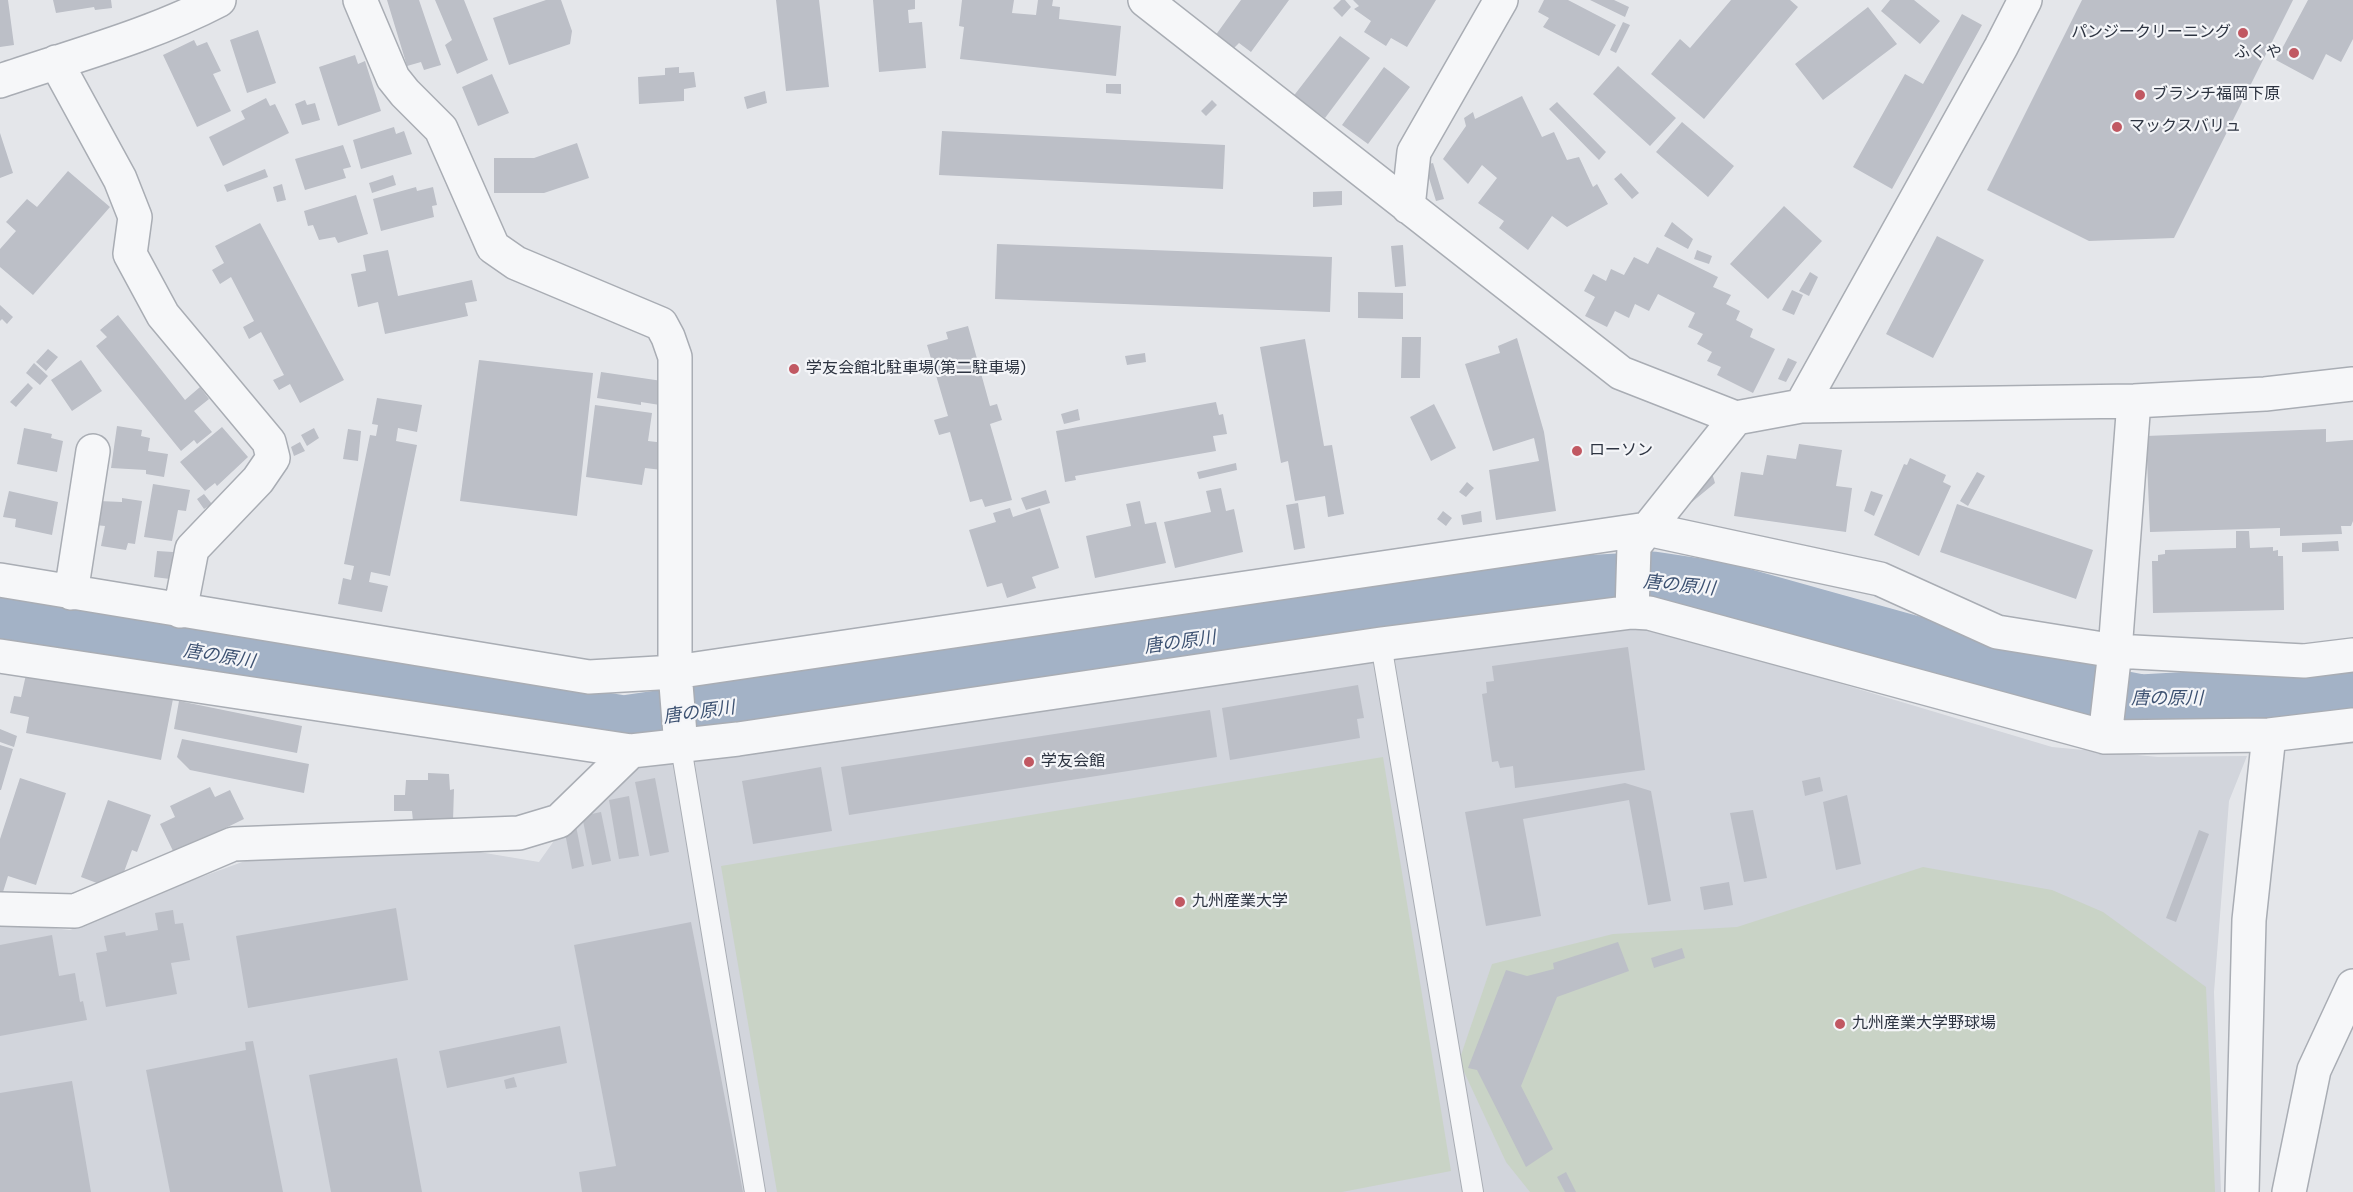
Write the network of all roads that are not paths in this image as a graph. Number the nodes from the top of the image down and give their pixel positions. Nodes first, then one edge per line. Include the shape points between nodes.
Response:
1 (219, 0) edge
2 (360, 0) edge
3 (1145, 0) edge
4 (1501, 0) edge
5 (2025, 0) edge
6 (56, 62) junction
7 (0, 81) edge
8 (1408, 207) junction
9 (2353, 384) edge
10 (2134, 401) junction
11 (1801, 406) junction
12 (1736, 418) junction
13 (93, 451) dead end
14 (1640, 537) junction
15 (0, 580) edge
16 (71, 593) junction
17 (1632, 605) junction
18 (180, 611) junction
19 (1381, 644) junction
20 (2115, 651) junction
21 (2353, 655) edge
22 (0, 656) edge
23 (675, 672) junction
24 (2353, 725) edge
25 (2269, 735) junction
26 (2105, 736) junction
27 (681, 747) junction
28 (631, 751) junction
29 (0, 909) edge
30 (2353, 986) edge
31 (1468, 1191) edge
32 (755, 1192) edge
33 (2242, 1192) edge
34 (2289, 1192) edge

1 - 6 street via 126,39
2 - 23 street via 393,78 441,129 493,247 516,263 661,324 668,337 675,357
3 - 8 street
4 - 8 street via 1414,152
5 - 11 street
6 - 7 street
6 - 18 street via 120,179 135,217 130,254 163,315 269,442 273,458 258,480 192,549
8 - 12 street via 1621,374
9 - 10 street via 2265,394
10 - 11 street
10 - 20 street
11 - 12 street
12 - 14 street
13 - 16 street
14 - 17 street
14 - 20 street via 1880,579 1998,632
14 - 23 street
15 - 16 street
16 - 18 street
17 - 19 street
17 - 26 street via 1660,616
18 - 23 street via 589,677
19 - 27 street
19 - 31 lane
20 - 21 street via 2304,661
20 - 26 street
22 - 28 street
23 - 27 street
24 - 25 street
25 - 26 street
25 - 33 street via 2249,920
27 - 28 street
27 - 32 lane
28 - 29 street via 560,821 519,833 233,844 75,911
30 - 34 street via 2314,1070

